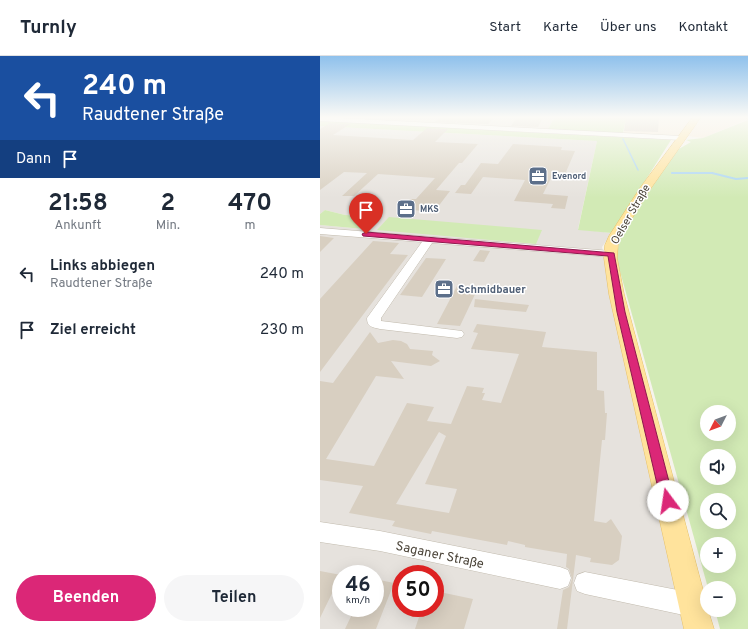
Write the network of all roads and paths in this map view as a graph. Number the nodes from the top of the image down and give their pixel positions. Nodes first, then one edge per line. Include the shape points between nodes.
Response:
1 (677, 144) edge
2 (320, 231) edge
3 (430, 239) junction
4 (611, 254) junction
5 (457, 334) dead end
6 (320, 532) edge
7 (560, 578) dead end
8 (585, 583) dead end
9 (696, 617) edge

1 - 4 main road, Oelser Straße via 626,218 614,239
2 - 3 street
3 - 4 street
3 - 5 street via 374,318 374,322 380,325
4 - 9 main road, Oelser Straße via 623,321
6 - 7 street, Saganer Straße via 380,541
8 - 9 street

